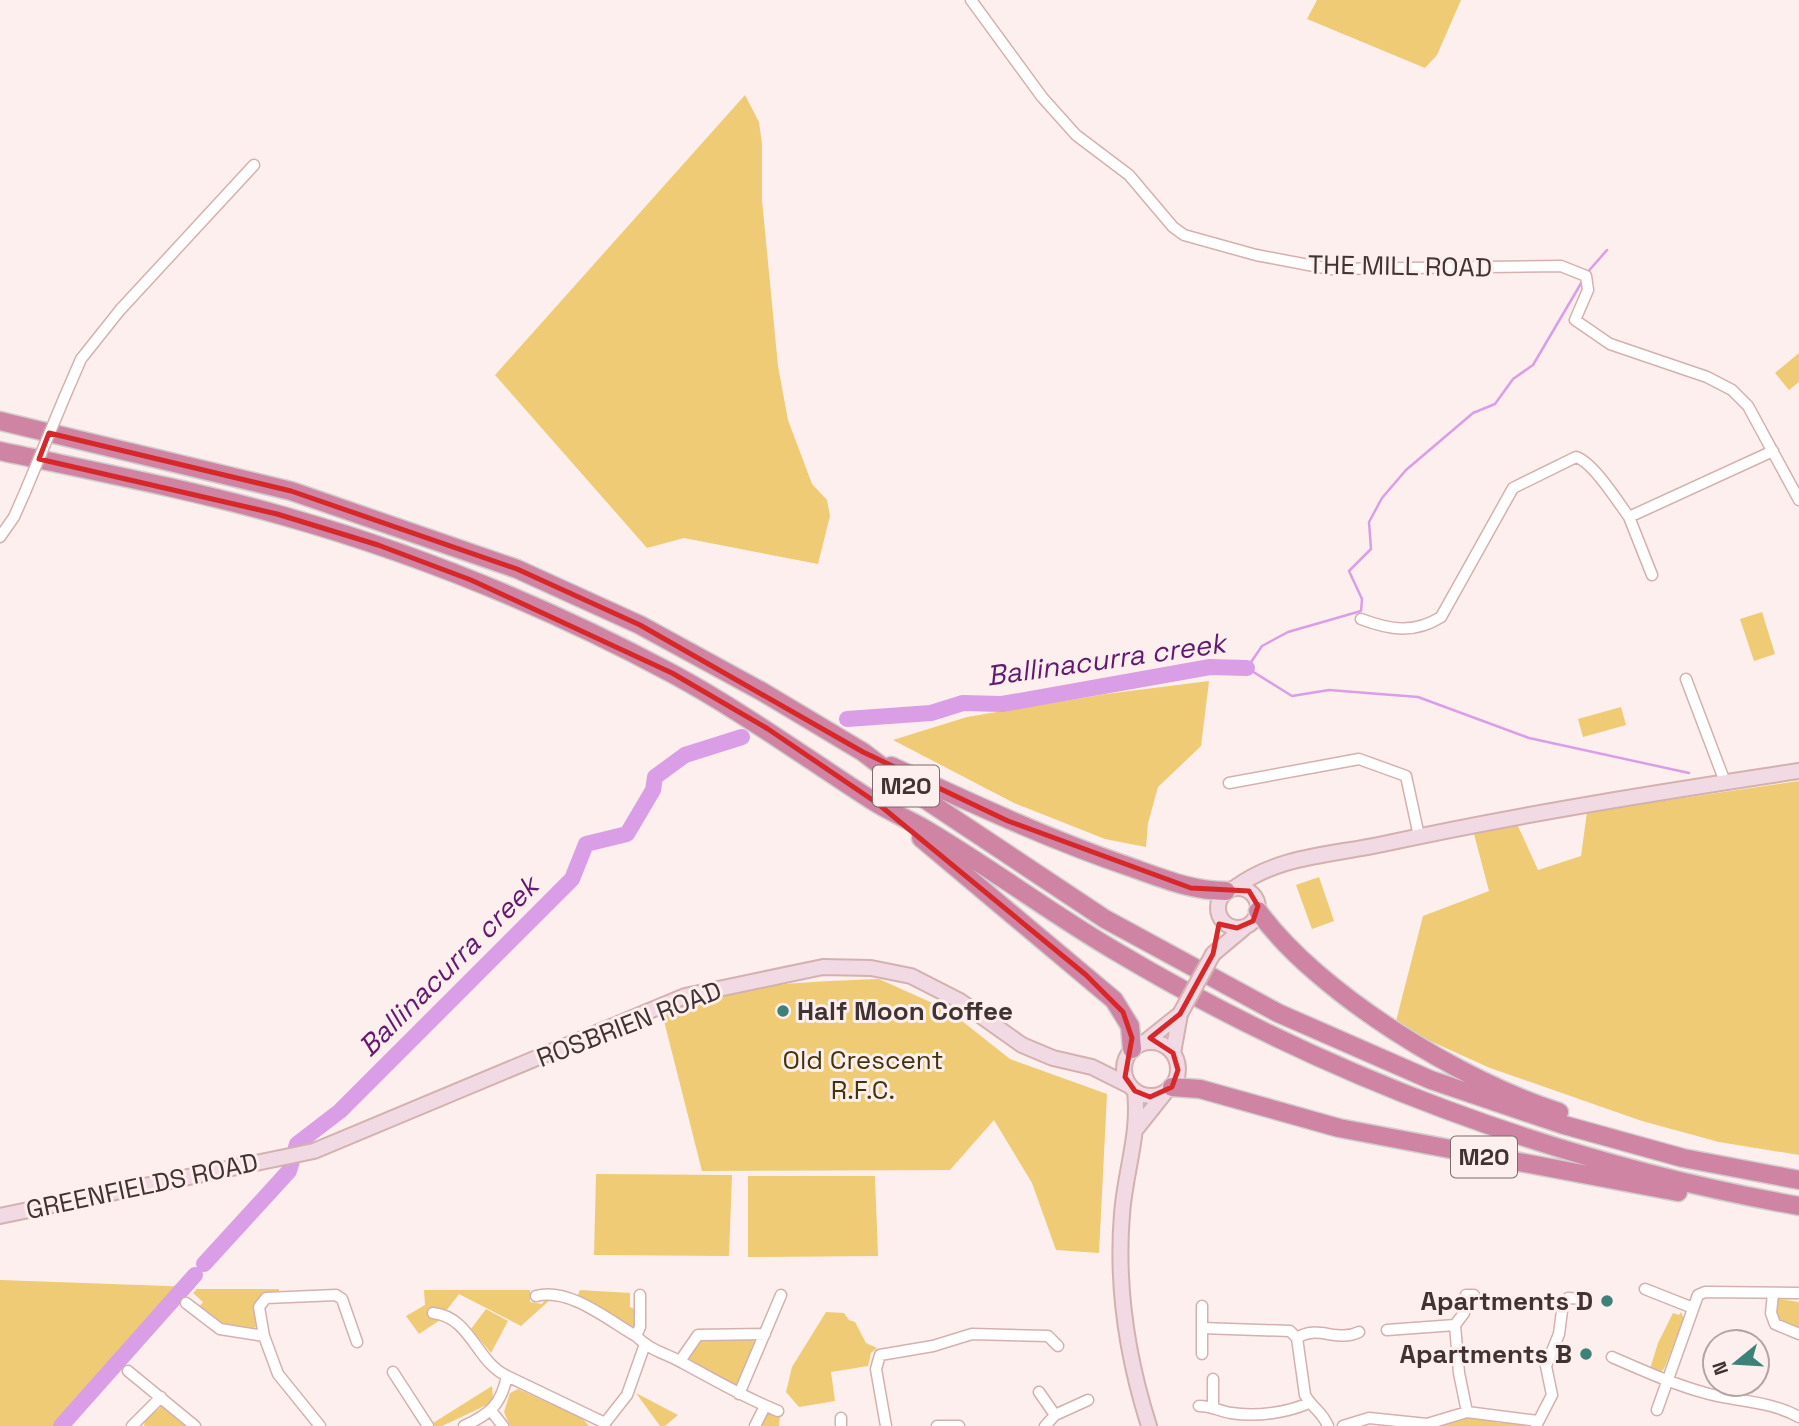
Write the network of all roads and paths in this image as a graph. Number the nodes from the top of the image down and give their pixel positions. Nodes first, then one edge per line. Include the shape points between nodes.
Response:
1 (971, 0) edge
2 (254, 165) dead end
3 (0, 421) edge
4 (0, 451) edge
5 (1773, 451) junction
6 (1799, 500) edge
7 (1629, 517) junction
8 (0, 537) edge
9 (1652, 575) dead end
10 (1361, 619) dead end
11 (1686, 679) dead end
12 (863, 752) junction
13 (1799, 771) edge
14 (1725, 782) junction
15 (1228, 783) dead end
16 (877, 803) junction
17 (1419, 836) junction
18 (1274, 869) junction
19 (1231, 889) junction
20 (1258, 906) junction
21 (1220, 918) junction
22 (1244, 928) junction
23 (1213, 954) junction
24 (1180, 1014) junction
25 (1134, 1050) junction
26 (1173, 1053) junction
27 (1092, 1067) junction
28 (1132, 1088) junction
29 (1169, 1090) junction
30 (1137, 1128) junction
31 (284, 1157) joint
32 (1799, 1178) edge
33 (1799, 1206) edge
34 (1799, 1214) edge
35 (0, 1216) edge
36 (1645, 1289) dead end
37 (1799, 1293) edge
38 (1773, 1294) junction
39 (640, 1295) dead end
40 (781, 1295) dead end
41 (1474, 1295) dead end
42 (536, 1296) dead end
43 (1584, 1299) dead end
44 (186, 1303) dead end
45 (1202, 1306) dead end
46 (1693, 1308) junction
47 (433, 1313) dead end
48 (1455, 1325) junction
49 (1202, 1328) junction
50 (1387, 1330) dead end
51 (1359, 1332) dead end
52 (765, 1334) junction
53 (1799, 1334) edge
54 (264, 1336) junction
55 (636, 1336) junction
56 (1297, 1338) junction
57 (357, 1342) dead end
58 (1058, 1346) dead end
59 (644, 1347) junction
60 (1202, 1354) dead end
61 (1612, 1357) dead end
62 (681, 1361) junction
63 (128, 1371) dead end
64 (393, 1372) dead end
65 (507, 1376) junction
66 (1213, 1378) dead end
67 (1667, 1381) junction
68 (1039, 1392) dead end
69 (738, 1394) junction
70 (161, 1397) junction
71 (1088, 1400) dead end
72 (1309, 1403) junction
73 (765, 1406) junction
74 (1199, 1406) dead end
75 (1213, 1406) junction
76 (1657, 1410) dead end
77 (778, 1411) dead end
78 (492, 1412) junction
79 (1467, 1412) junction
80 (1055, 1415) junction
81 (1799, 1417) edge
82 (1537, 1423) edge
83 (603, 1424) edge
84 (1424, 1425) edge
85 (133, 1426) edge
86 (195, 1426) edge
87 (320, 1426) edge
88 (428, 1426) edge
89 (464, 1426) edge
90 (503, 1426) edge
91 (755, 1426) edge
92 (886, 1426) edge
93 (937, 1426) edge
94 (959, 1426) edge
95 (1045, 1426) edge
96 (1149, 1426) edge
97 (1328, 1426) edge
98 (1343, 1426) edge

1 - 5 street, THE MILL ROAD via 1042,97 1076,135 1129,175 1184,234 1256,255 1331,269 1572,268 1586,276 1588,290 1574,320 1610,344 1723,383 1748,406
2 - 8 street, bridge via 120,310 81,359 14,517
3 - 12 highway, M20 via 291,491 517,569 639,625
4 - 16 highway, M20 via 277,514 471,579 671,673 768,729
5 - 6 street, THE MILL ROAD
5 - 7 street
7 - 9 street
7 - 10 street via 1576,457 1513,488 1441,617 1428,625 1401,630
11 - 14 street
12 - 19 highway, M20 via 1008,821 1106,859 1191,888
12 - 32 highway, M20 via 923,798 1105,919 1320,1033 1431,1080 1563,1125 1683,1158
13 - 14 street
14 - 17 street
15 - 17 street via 1368,760 1406,776
16 - 25 highway, M20 via 1114,1000 1130,1026
16 - 33 highway, M20 via 1115,951 1315,1057 1417,1100 1574,1153
17 - 18 street via 1317,853
18 - 19 street
18 - 20 street
19 - 20 street via 1249,891
19 - 21 street via 1219,901
20 - 22 street via 1254,921
20 - 32 highway, M20 via 1293,953 1379,1020 1491,1086 1615,1129
21 - 22 street via 1230,927
21 - 23 street
22 - 23 street
23 - 24 street, bridge
24 - 25 street
24 - 26 street
25 - 26 street via 1161,1044
25 - 27 street, ROSBRIEN ROAD
25 - 28 street via 1123,1069
26 - 29 street via 1178,1070
27 - 28 street, ROSBRIEN ROAD
27 - 31 street, ROSBRIEN ROAD via 1023,1045 960,1001 911,976 872,968 823,967 685,996 386,1124
28 - 29 street via 1150,1097
28 - 30 street
29 - 30 street
29 - 34 highway, M20 via 1200,1089 1353,1131
30 - 96 street via 1122,1213 1121,1263 1124,1327 1132,1373
31 - 35 street, GREENFIELDS ROAD
36 - 46 street
37 - 38 street
38 - 46 street via 1705,1292 1698,1295
38 - 53 street via 1775,1324
39 - 55 street
40 - 52 street
41 - 48 street via 1466,1295 1464,1313
42 - 55 street via 550,1292 564,1296
43 - 82 street via 1568,1298 1563,1303 1559,1334 1546,1366 1552,1395
44 - 54 street via 222,1329
45 - 49 street
46 - 67 street
47 - 65 street via 446,1314 458,1324
48 - 50 street
48 - 79 street via 1458,1373
49 - 56 street via 1290,1331
49 - 60 street
51 - 56 street via 1344,1338 1310,1331
52 - 62 street via 698,1335
52 - 69 street
54 - 57 street via 259,1307 266,1298 336,1294 342,1298
54 - 87 street via 278,1374
55 - 59 street
56 - 72 street
58 - 92 street via 1048,1336 972,1334 880,1354 876,1368
59 - 62 street
59 - 83 street via 627,1395
61 - 67 street
62 - 69 street
63 - 70 street
64 - 88 street
65 - 78 street
65 - 83 street
66 - 75 street
67 - 76 street
67 - 81 street via 1758,1402
68 - 80 street
69 - 73 street
70 - 85 street
70 - 86 street
71 - 80 street
72 - 75 street via 1265,1413 1233,1413
72 - 97 street via 1320,1409
73 - 77 street
73 - 91 street
74 - 75 street
78 - 89 street
78 - 90 street
79 - 82 street
79 - 84 street
80 - 95 street
84 - 98 street via 1369,1418
93 - 94 street

